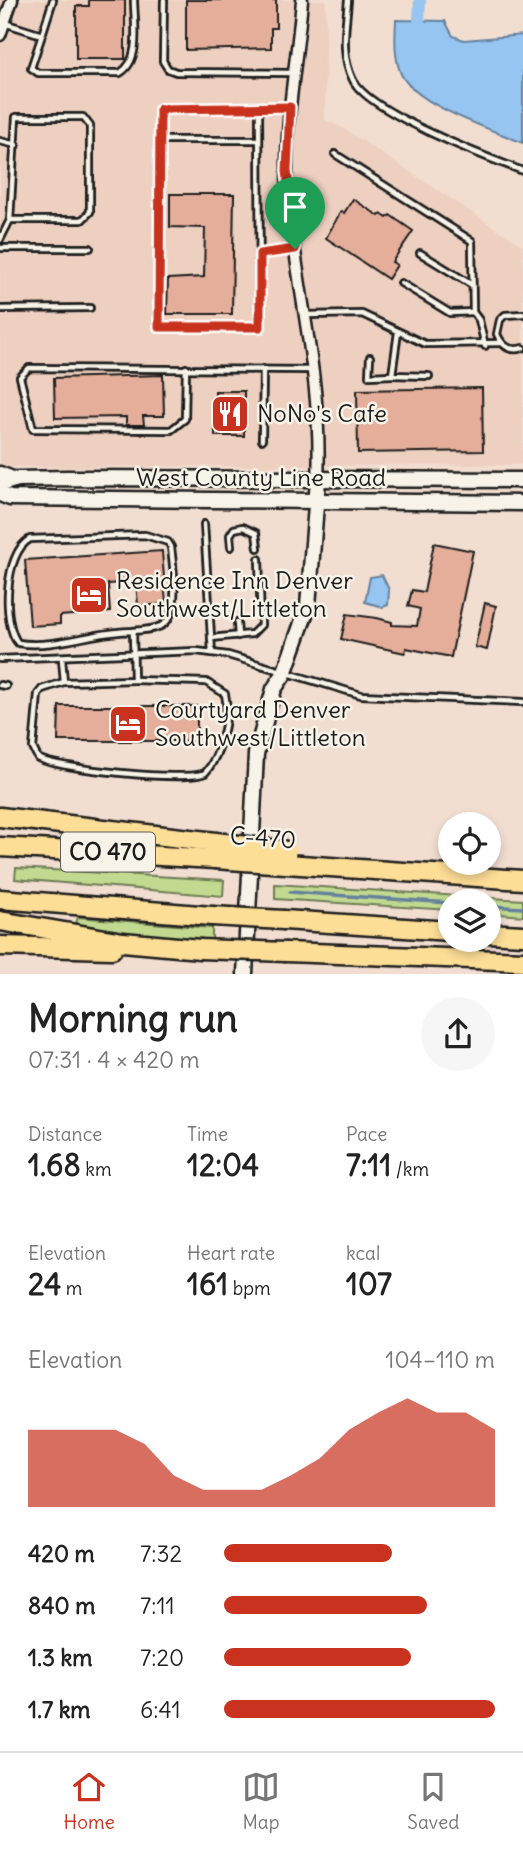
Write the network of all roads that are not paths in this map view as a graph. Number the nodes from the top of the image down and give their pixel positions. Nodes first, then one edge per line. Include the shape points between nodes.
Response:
1 (12, 0) edge
2 (53, 0) edge
3 (134, 0) edge
4 (164, 0) edge
5 (302, 0) edge
6 (348, 0) edge
7 (2, 22) edge
8 (0, 35) edge
9 (42, 35) junction
10 (293, 73) junction
11 (259, 107) junction
12 (290, 107) junction
13 (160, 140) junction
14 (259, 140) junction
15 (0, 141) edge
16 (16, 145) junction
17 (335, 154) dead end
18 (523, 171) edge
19 (10, 220) junction
20 (0, 240) edge
21 (0, 248) edge
22 (90, 248) dead end
23 (295, 249) junction
24 (420, 253) dead end
25 (260, 254) junction
26 (401, 283) dead end
27 (472, 285) junction
28 (90, 308) dead end
29 (0, 309) edge
30 (473, 312) junction
31 (523, 314) edge
32 (307, 315) junction
33 (398, 332) junction
34 (502, 344) junction
35 (485, 346) junction
36 (523, 348) edge
37 (370, 357) dead end
38 (186, 368) junction
39 (263, 369) junction
40 (314, 370) junction
41 (392, 375) junction
42 (429, 376) dead end
43 (262, 440) dead end
44 (0, 472) edge
45 (18, 479) junction
46 (318, 480) junction
47 (523, 480) edge
48 (0, 484) edge
49 (3, 500) edge
50 (317, 502) junction
51 (523, 503) edge
52 (204, 524) dead end
53 (231, 547) dead end
54 (258, 548) dead end
55 (259, 559) dead end
56 (236, 622) dead end
57 (133, 631) junction
58 (237, 636) junction
59 (211, 638) junction
60 (212, 653) junction
61 (134, 654) junction
62 (0, 659) edge
63 (62, 659) junction
64 (284, 674) junction
65 (134, 680) junction
66 (64, 682) junction
67 (523, 702) edge
68 (0, 817) edge
69 (0, 847) edge
70 (216, 850) junction
71 (523, 880) edge
72 (0, 899) edge
73 (0, 921) edge
74 (438, 930) edge
75 (501, 934) edge
76 (523, 936) edge
77 (0, 946) edge
78 (200, 949) junction
79 (523, 961) edge
80 (245, 974) edge

1 - 7 street
2 - 9 lane
3 - 9 lane via 134,58 120,73 38,73 31,68
4 - 10 lane via 163,61 168,69
5 - 10 street
6 - 18 lane via 344,53 354,83 448,142
7 - 8 street
7 - 9 lane
10 - 12 street
11 - 12 lane
11 - 13 lane via 160,109
11 - 14 lane
12 - 23 street via 287,170
13 - 14 lane
13 - 25 lane via 159,327 260,327
14 - 25 lane
15 - 16 lane
16 - 19 lane
16 - 19 lane via 16,117 83,117 90,126 90,212 82,220
17 - 27 lane via 472,241
19 - 20 lane
21 - 22 lane
23 - 25 lane
23 - 32 street
24 - 27 lane
26 - 30 lane via 450,313
27 - 30 lane
28 - 29 lane
30 - 35 lane
31 - 34 lane via 512,312 500,320 497,334
32 - 33 lane via 362,314
32 - 40 street
33 - 35 lane via 425,344
33 - 41 lane
34 - 35 lane
34 - 36 lane
37 - 41 lane via 369,376
38 - 38 lane via 29,368 20,377 33,429 172,430 185,419
38 - 39 lane
39 - 40 lane
39 - 43 lane
40 - 46 street
41 - 42 lane
44 - 45 street
45 - 46 main road, West County Line Road
45 - 48 main road, West County Line Road
46 - 47 main road, West County Line Road
46 - 50 main road
49 - 50 main road, West County Line Road
50 - 51 main road, West County Line Road
50 - 64 main road via 308,606
52 - 59 lane
53 - 54 lane via 230,535 243,527 256,533
55 - 58 lane via 261,625 253,634
56 - 58 lane
57 - 57 lane via 161,626 170,616 175,585 168,542 145,535 30,539 15,553 9,626 18,643 44,644
57 - 61 lane
58 - 59 lane
59 - 60 lane
60 - 61 lane
60 - 64 lane
61 - 63 lane
61 - 65 lane
62 - 63 lane
63 - 66 lane
64 - 67 lane via 361,695
64 - 80 main road via 274,689 256,754
65 - 66 lane
65 - 66 lane via 206,682 225,694 229,708 205,773 132,774 43,761 33,748 38,694
68 - 70 highway
69 - 70 highway, C-470 / CO 470
70 - 71 highway, C-470 / CO 470, bridge
72 - 74 highway, CO 470, bridge
73 - 78 highway via 117,941
75 - 76 highway
77 - 78 highway
78 - 79 highway, bridge

